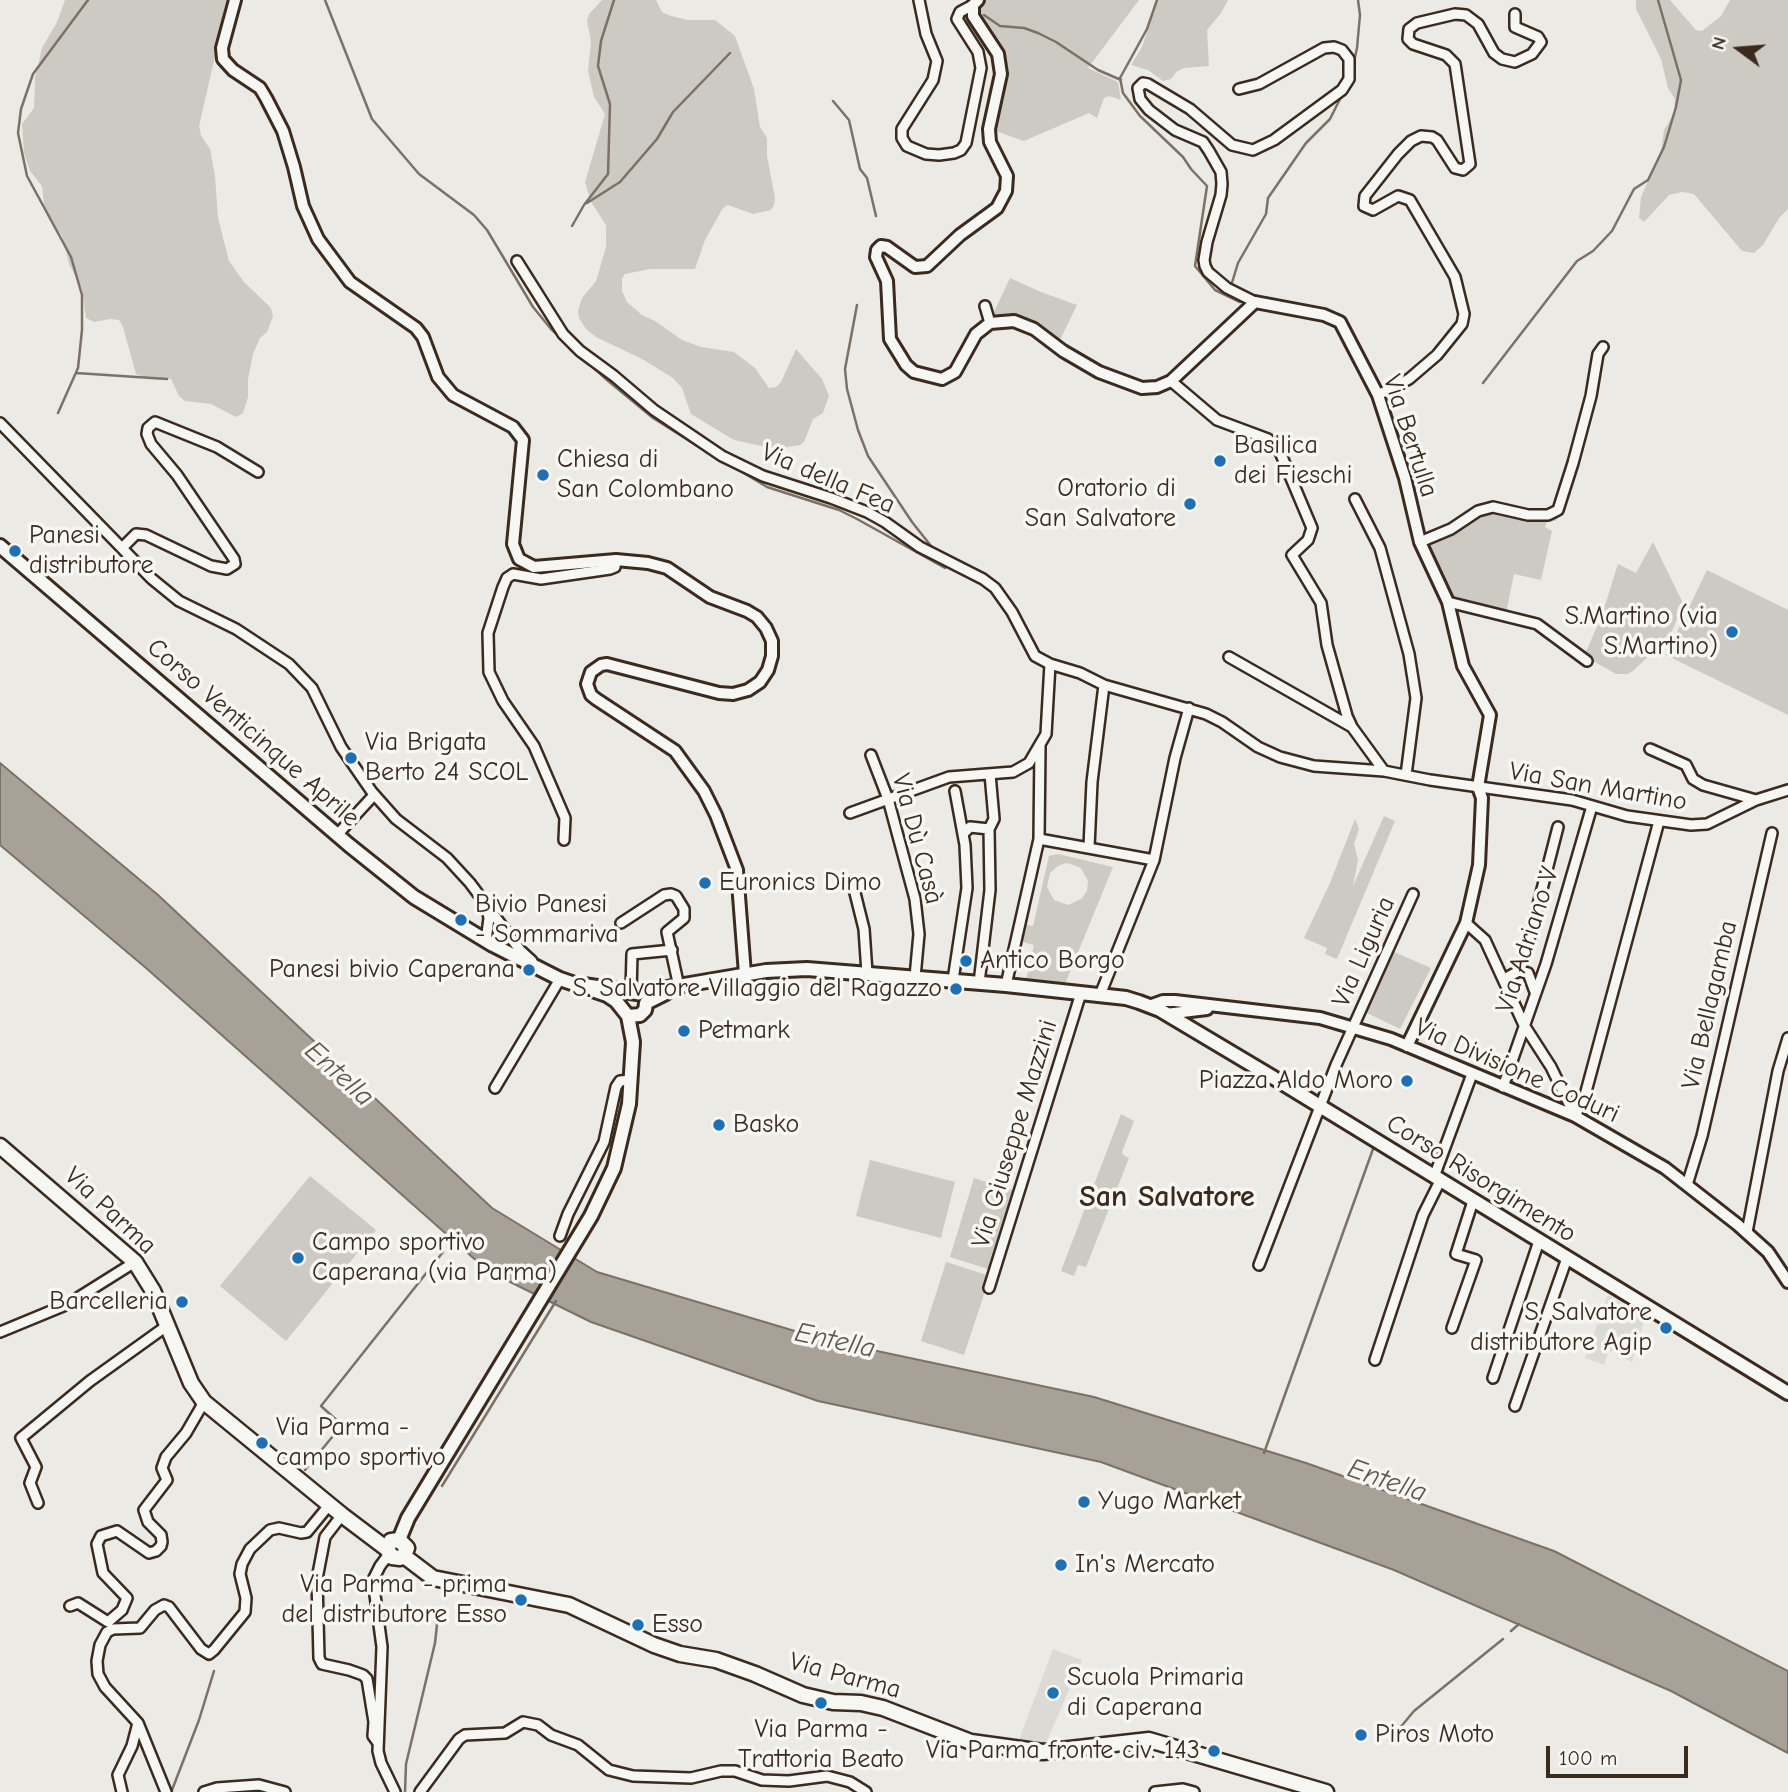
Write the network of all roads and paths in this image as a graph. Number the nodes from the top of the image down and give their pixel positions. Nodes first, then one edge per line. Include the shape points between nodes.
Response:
1 (235, 0) edge
2 (919, 0) edge
3 (976, 3) edge
4 (1515, 14) dead end
5 (1239, 89) dead end
6 (517, 261) dead end
7 (1255, 302) junction
8 (985, 306) dead end
9 (990, 323) junction
10 (1603, 346) dead end
11 (1171, 381) junction
12 (1378, 395) junction
13 (0, 423) edge
14 (258, 472) dead end
15 (1355, 499) dead end
16 (1420, 542) junction
17 (0, 547) edge
18 (122, 548) junction
19 (617, 560) junction
20 (1448, 602) junction
21 (1229, 656) dead end
22 (1587, 661) dead end
23 (1050, 664) junction
24 (1104, 685) junction
25 (1189, 708) junction
26 (1352, 727) junction
27 (1040, 744) junction
28 (1650, 749) dead end
29 (871, 755) dead end
30 (1384, 771) junction
31 (990, 774) junction
32 (1406, 775) junction
33 (1478, 787) junction
34 (1788, 790) edge
35 (955, 791) dead end
36 (374, 795) junction
37 (888, 799) junction
38 (1756, 800) junction
39 (1592, 806) junction
40 (850, 813) dead end
41 (1659, 821) junction
42 (1558, 827) dead end
43 (989, 829) junction
44 (1772, 833) dead end
45 (963, 834) junction
46 (337, 835) junction
47 (1038, 839) junction
48 (564, 840) dead end
49 (1089, 847) junction
50 (1154, 860) junction
51 (853, 885) dead end
52 (1413, 894) dead end
53 (485, 903) junction
54 (621, 923) dead end
55 (1466, 923) junction
56 (504, 929) junction
57 (489, 943) junction
58 (672, 950) junction
59 (541, 970) junction
60 (1520, 971) junction
61 (867, 973) junction
62 (745, 974) junction
63 (915, 977) junction
64 (560, 979) junction
65 (1504, 979) junction
66 (953, 980) junction
67 (979, 983) junction
68 (577, 984) junction
69 (1006, 985) junction
70 (678, 988) junction
71 (1081, 993) junction
72 (1535, 993) junction
73 (1100, 995) junction
74 (638, 996) junction
75 (1149, 1006) junction
76 (1220, 1007) junction
77 (1203, 1010) junction
78 (630, 1012) junction
79 (1166, 1014) junction
80 (1524, 1025) junction
81 (1353, 1027) junction
82 (1194, 1030) junction
83 (1788, 1038) edge
84 (1407, 1046) junction
85 (1472, 1074) junction
86 (631, 1080) junction
87 (1503, 1087) junction
88 (495, 1088) dead end
89 (1320, 1106) junction
90 (1575, 1116) junction
91 (0, 1146) edge
92 (1437, 1179) junction
93 (1687, 1185) junction
94 (1473, 1201) junction
95 (1747, 1232) junction
96 (560, 1236) dead end
97 (1539, 1241) junction
98 (1567, 1258) junction
99 (135, 1262) junction
100 (1259, 1265) dead end
101 (1788, 1282) edge
102 (989, 1288) dead end
103 (168, 1325) junction
104 (1452, 1328) dead end
105 (0, 1332) edge
106 (1375, 1360) dead end
107 (1493, 1378) dead end
108 (1788, 1393) edge
109 (204, 1402) junction
110 (1515, 1406) dead end
111 (38, 1503) dead end
112 (330, 1504) junction
113 (342, 1515) junction
114 (392, 1547) junction
115 (70, 1606) dead end
116 (138, 1723) junction
117 (378, 1743) junction
118 (122, 1792) edge
119 (166, 1792) edge
120 (204, 1792) edge
121 (285, 1792) edge
122 (395, 1792) edge
123 (420, 1792) edge
124 (866, 1792) edge
125 (1155, 1792) edge
126 (1194, 1792) edge
127 (1326, 1792) edge

1 - 19 street via 223,59 266,98 283,131 303,206 318,239 350,282 416,328 438,377 453,395 505,421 523,440 513,544 519,559 542,568
2 - 3 street via 937,61 933,80 902,129 902,138 926,155 954,153 966,143 981,68 978,52 957,19
3 - 9 street via 976,24 998,54 1001,74 989,129 990,142 1007,177 1006,191 997,208 928,266 915,267 887,247 879,248 876,255 887,281 890,339 914,372 942,379 955,372 976,334
4 - 12 street via 1515,27 1541,42 1532,54 1515,62 1494,53 1478,24 1466,15 1429,20 1409,29 1408,39 1413,44 1446,55 1455,64 1470,164 1464,170 1455,168 1437,139 1421,136 1398,154 1363,202 1373,210 1398,196 1410,200 1455,277 1464,314 1462,324 1437,355 1409,379
5 - 7 street via 1259,84 1324,48 1342,50 1349,59 1349,79 1342,90 1253,150 1232,145 1190,109 1148,85 1143,83 1138,89 1149,110 1209,150 1222,184 1205,266 1227,288
6 - 23 street, Via della Fea via 563,334 654,410 732,461 867,512 920,547 983,579 1012,612 1035,656
7 - 11 street
7 - 12 street, Via Bertulla via 1340,322
8 - 9 street
9 - 11 street via 1014,321 1034,329 1087,365 1132,385 1157,387
10 - 16 street via 1558,510 1528,515 1493,507
11 - 26 street via 1217,420 1274,443 1312,528 1308,540 1292,555 1321,603 1326,645
12 - 16 street, Via Bertulla
13 - 18 street
14 - 18 street via 217,447 155,422 148,428 151,444 177,475 235,564 227,569 211,566 146,535 136,534
15 - 32 street via 1380,548 1409,654 1416,698
16 - 20 street, Via Bertulla
17 - 46 main road, Corso Venticinque Aprile
18 - 36 street via 179,601 236,629 289,664 312,688 341,747
19 - 48 street via 610,569 541,579 513,575 503,587 488,633 489,672 534,746 565,818
19 - 62 street via 667,568 710,597 757,617 772,641 768,670 760,682 733,694 607,664 595,668 587,684 596,699 675,751 704,791 737,870
20 - 22 street via 1537,624
20 - 33 street, Via Bertulla via 1463,666 1490,715
21 - 26 street
23 - 24 street, Via della Fea
23 - 27 street via 1046,734
24 - 25 street, Via della Fea
24 - 49 street
25 - 30 street, Via della Fea via 1280,757 1314,766
25 - 50 street
26 - 30 street
27 - 31 street via 1028,762 1013,772
27 - 47 street
28 - 38 street via 1686,765 1693,779 1703,785
29 - 37 street, Via Dù Casà
30 - 32 street, Via della Fea
31 - 37 street via 949,777
31 - 43 street via 994,819
32 - 33 street, Via San Martino
33 - 39 street, Via San Martino
33 - 55 street, Via Bertulla via 1482,798 1479,865
34 - 38 street, Via San Martino
35 - 45 street
36 - 46 street
36 - 53 street via 396,819 447,858
37 - 40 street
37 - 63 street, Via Dù Casà via 917,907
38 - 41 street, Via San Martino via 1707,824
39 - 41 street, Via San Martino
39 - 72 street, Via Adriano V
41 - 90 street via 1584,1099
42 - 60 street
43 - 45 street via 970,827
43 - 67 street via 990,890
44 - 93 street, Via Bellagamba
45 - 66 street via 967,888
46 - 57 main road, Corso Venticinque Aprile via 414,897
47 - 49 street
47 - 69 street
49 - 50 street
50 - 73 street
51 - 61 street via 864,929
52 - 81 street, Via Liguria
53 - 56 street
53 - 57 street
54 - 58 street via 664,895 676,896 685,914 667,932
55 - 65 street via 1485,940
55 - 84 street, Via Bertulla
56 - 57 street via 501,938
56 - 59 street
57 - 59 main road, Corso Venticinque Aprile
58 - 70 street
58 - 74 street via 632,954
59 - 64 main road, Corso Venticinque Aprile
60 - 65 street
60 - 72 street via 1528,973
61 - 62 main road, Corso Risorgimento via 807,969
61 - 63 main road, Corso Risorgimento
62 - 70 main road, Corso Risorgimento
63 - 66 main road, Corso Risorgimento
64 - 68 main road, Corso Venticinque Aprile
64 - 88 street
65 - 80 street
66 - 67 main road, Corso Risorgimento
67 - 69 main road, Corso Risorgimento
68 - 74 main road, Corso Risorgimento
68 - 78 main road
69 - 71 main road, Corso Risorgimento
70 - 74 main road, Corso Risorgimento
71 - 73 main road, Corso Risorgimento
71 - 102 street, Via Giuseppe Mazzini
72 - 80 street, Via Adriano V
73 - 75 main road, Corso Risorgimento
74 - 78 main road via 645,1010
74 - 78 main road via 622,999
75 - 76 street, Via Divisione Coduri via 1175,1001
75 - 79 main road, Corso Risorgimento
76 - 77 street, Via Divisione Coduri
76 - 81 street, Via Divisione Coduri via 1320,1018
77 - 79 street, Via Divisione Coduri
77 - 82 street
78 - 86 main road
79 - 82 main road, Corso Risorgimento
80 - 87 street, Via Adriano V
80 - 90 street
81 - 84 street, Via Divisione Coduri
81 - 89 street, Via Liguria
82 - 89 main road, Corso Risorgimento
83 - 95 street
84 - 85 street, Via Divisione Coduri
85 - 87 street, Via Divisione Coduri
85 - 92 street
86 - 96 street via 620,1081 616,1087 604,1142
86 - 114 main road via 620,1150 591,1216
87 - 90 street, Via Divisione Coduri
89 - 92 main road, Corso Risorgimento
89 - 100 street, Via Liguria
90 - 93 street, Via Divisione Coduri
91 - 99 main road, Via Parma
92 - 94 main road, Corso Risorgimento
92 - 106 street
93 - 95 street, Via Divisione Coduri
94 - 97 main road, Corso Risorgimento
94 - 104 street via 1456,1254 1476,1260
95 - 101 street, Via Divisione Coduri via 1768,1252
97 - 98 main road, Corso Risorgimento
97 - 107 street
98 - 108 main road, Corso Risorgimento
98 - 110 street
99 - 103 main road, Via Parma
99 - 105 street via 68,1304
103 - 109 main road, Via Parma via 191,1383
103 - 111 street via 21,1438 36,1467 30,1483
109 - 112 main road, Via Parma
109 - 115 street via 166,1457 162,1468 167,1480 144,1510 161,1535 160,1546 149,1553 117,1531 101,1536 97,1544 103,1573 127,1598 122,1610 108,1622 78,1604
112 - 113 main road, Via Parma
112 - 116 street via 307,1532 270,1530 250,1549 240,1574 245,1612 209,1654 164,1605 140,1628 107,1632 100,1645 98,1674
113 - 114 main road, Via Parma
113 - 117 street via 326,1537 317,1579 319,1658 323,1664 367,1679 373,1736
114 - 117 street via 373,1580 382,1647
114 - 127 main road, Via Parma via 407,1548 404,1556 433,1577 569,1605 680,1654 716,1660 803,1695 884,1708 990,1747 1043,1752 1149,1740
116 - 118 street via 118,1775
116 - 119 street
117 - 122 street via 381,1763
120 - 121 street via 259,1785
123 - 124 street via 459,1738 505,1733 523,1722 578,1745 609,1770 633,1776 691,1777 721,1771 762,1780 827,1776
125 - 126 street via 1183,1788

